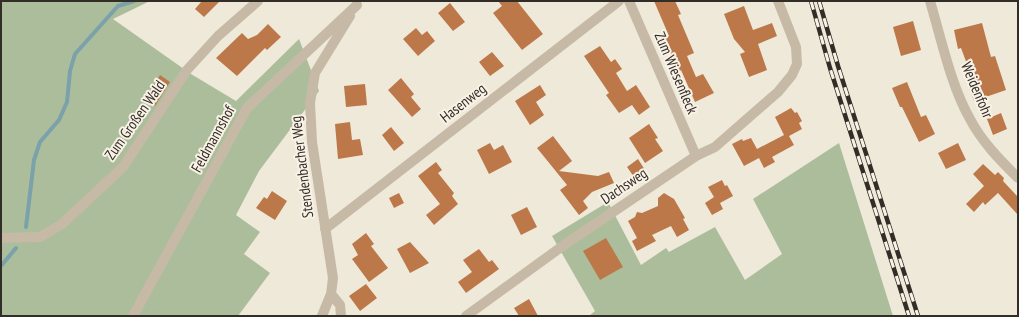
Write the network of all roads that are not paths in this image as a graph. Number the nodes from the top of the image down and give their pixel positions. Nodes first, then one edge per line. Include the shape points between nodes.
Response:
1 (258, 1) edge
2 (619, 1) edge
3 (629, 1) edge
4 (778, 1) edge
5 (930, 1) edge
6 (358, 3) edge
7 (696, 156) junction
8 (1018, 178) edge
9 (325, 230) junction
10 (1, 238) edge
11 (331, 294) junction
12 (133, 316) edge
13 (322, 316) edge
14 (341, 316) edge
15 (466, 316) edge

1 - 10 street, Zum Großen Wald via 218,36 187,70 123,167 62,224 40,237
2 - 9 street, Hasenweg
3 - 7 street, Zum Wiesenfleck
4 - 7 street, Dachsweg via 796,47 797,64 792,75 778,92 715,147
5 - 8 street, Weidenfohr via 969,119 989,148
6 - 9 street, Stendenbacher Weg via 315,73 310,103 312,142
6 - 12 street, Feldmannshof via 247,108
7 - 15 street, Dachsweg via 564,245
9 - 11 street, Stendenbacher Weg via 333,278
11 - 13 street, Stendenbacher Weg
11 - 14 street via 340,304

